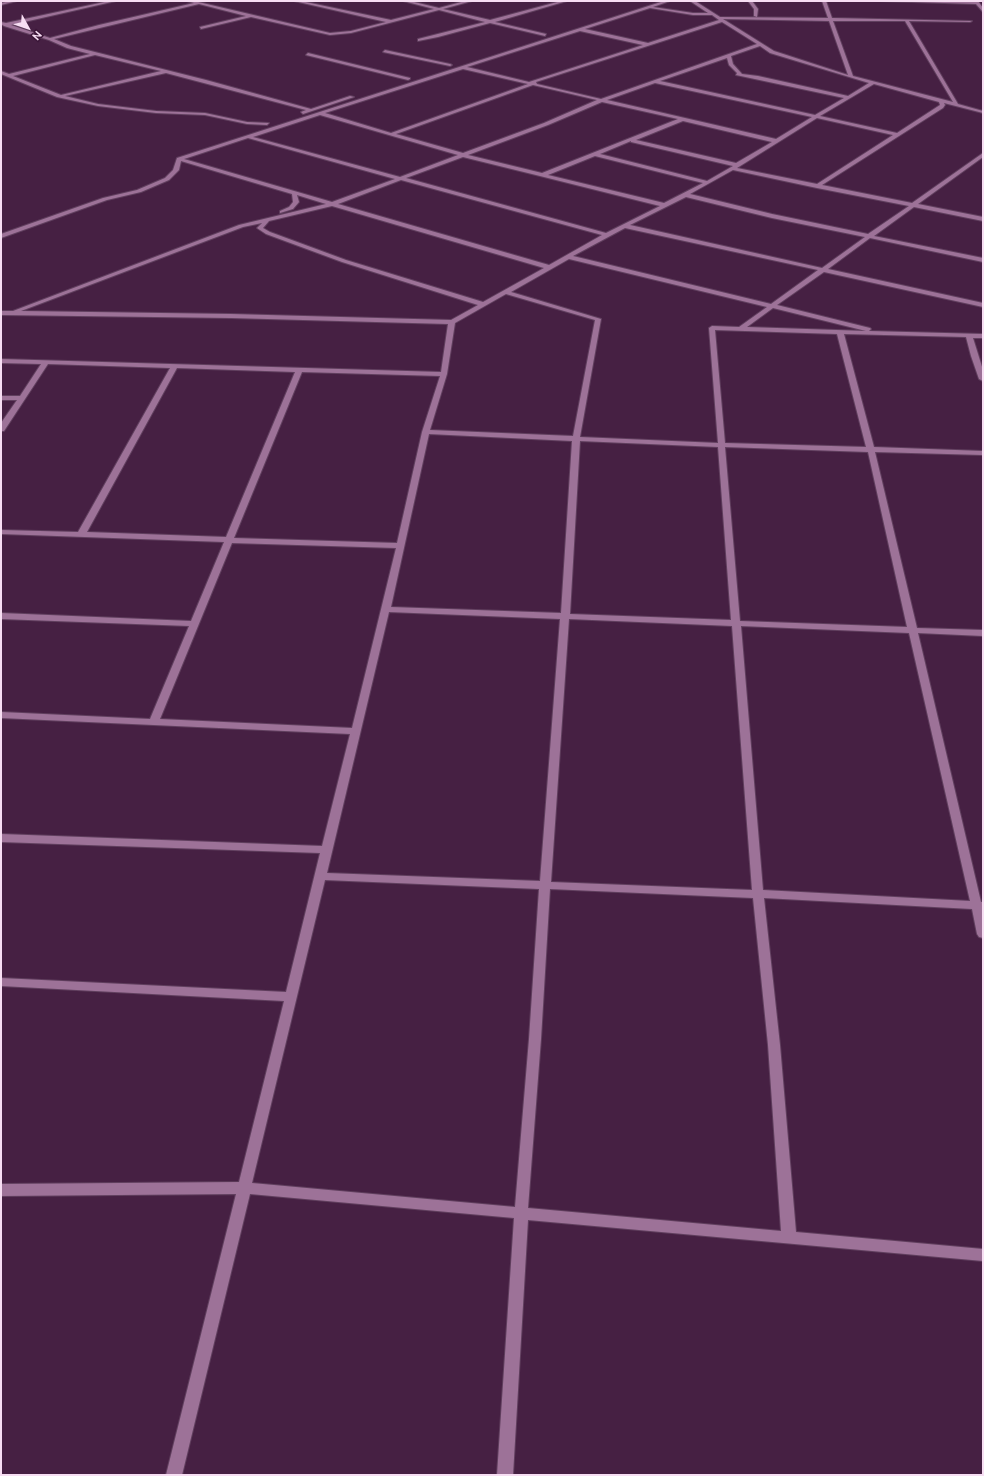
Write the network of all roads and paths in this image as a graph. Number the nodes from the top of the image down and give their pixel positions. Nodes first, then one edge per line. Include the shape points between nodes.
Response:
1 (15, 1) edge
2 (114, 1) edge
3 (189, 1) edge
4 (209, 1) edge
5 (296, 1) edge
6 (405, 1) edge
7 (470, 1) edge
8 (565, 1) edge
9 (651, 1) edge
10 (668, 1) edge
11 (692, 1) edge
12 (750, 1) edge
13 (824, 1) edge
14 (881, 1) edge
15 (977, 2) edge
16 (199, 3) junction
17 (1, 4) edge
18 (648, 8) junction
19 (441, 9) junction
20 (983, 11) edge
21 (712, 14) junction
22 (251, 16) junction
23 (756, 16) junction
24 (717, 18) junction
25 (830, 18) junction
26 (906, 20) junction
27 (721, 21) junction
28 (970, 21) dead end
29 (391, 22) junction
30 (489, 22) junction
31 (1, 23) edge
32 (7, 25) junction
33 (1, 27) edge
34 (202, 28) dead end
35 (580, 30) junction
36 (545, 35) junction
37 (50, 39) junction
38 (419, 40) dead end
39 (516, 44) dead end
40 (648, 44) junction
41 (759, 45) junction
42 (385, 51) dead end
43 (94, 54) junction
44 (308, 54) dead end
45 (728, 55) junction
46 (458, 63) dead end
47 (450, 65) junction
48 (443, 68) dead end
49 (465, 68) junction
50 (1, 72) edge
51 (166, 72) junction
52 (10, 75) junction
53 (415, 77) dead end
54 (851, 77) junction
55 (408, 79) junction
56 (400, 81) dead end
57 (652, 81) junction
58 (533, 83) junction
59 (873, 83) junction
60 (59, 96) junction
61 (355, 96) dead end
62 (847, 97) junction
63 (602, 100) junction
64 (942, 102) junction
65 (957, 106) junction
66 (310, 110) junction
67 (983, 112) edge
68 (322, 114) junction
69 (296, 115) dead end
70 (817, 117) junction
71 (682, 119) junction
72 (274, 122) dead end
73 (267, 124) junction
74 (242, 133) dead end
75 (392, 134) junction
76 (899, 135) junction
77 (249, 137) junction
78 (631, 140) junction
79 (776, 141) junction
80 (595, 154) junction
81 (463, 155) junction
82 (983, 155) edge
83 (179, 159) junction
84 (737, 165) junction
85 (731, 168) junction
86 (542, 175) junction
87 (400, 179) junction
88 (708, 183) junction
89 (817, 186) junction
90 (294, 194) junction
91 (686, 195) junction
92 (332, 204) junction
93 (664, 205) junction
94 (913, 205) junction
95 (983, 219) edge
96 (266, 220) junction
97 (625, 226) junction
98 (1, 236) edge
99 (607, 236) junction
100 (870, 236) junction
101 (568, 257) junction
102 (983, 260) edge
103 (548, 267) junction
104 (823, 269) junction
105 (505, 292) junction
106 (483, 304) junction
107 (983, 305) edge
108 (771, 306) junction
109 (4, 314) edge
110 (452, 322) junction
111 (740, 329) junction
112 (840, 332) junction
113 (890, 333) junction
114 (969, 336) junction
115 (983, 336) edge
116 (1, 361) edge
117 (46, 362) junction
118 (175, 365) junction
119 (300, 369) junction
120 (444, 374) junction
121 (983, 380) edge
122 (1, 398) edge
123 (20, 398) junction
124 (1, 429) edge
125 (426, 432) junction
126 (576, 440) junction
127 (721, 445) junction
128 (871, 450) junction
129 (983, 453) edge
130 (1, 532) edge
131 (81, 535) junction
132 (230, 540) junction
133 (401, 546) junction
134 (386, 608) junction
135 (1, 616) edge
136 (565, 617) junction
137 (735, 622) junction
138 (195, 624) junction
139 (913, 630) junction
140 (983, 633) edge
141 (1, 715) edge
142 (154, 722) junction
143 (356, 731) junction
144 (1, 838) edge
145 (327, 850) junction
146 (320, 876) junction
147 (545, 884) junction
148 (758, 894) junction
149 (980, 906) edge
150 (983, 934) edge
151 (1, 982) edge
152 (290, 997) junction
153 (244, 1188) junction
154 (1, 1190) edge
155 (521, 1214) junction
156 (789, 1238) junction
157 (983, 1255) edge
158 (174, 1475) edge
159 (505, 1475) edge

1 - 17 street
2 - 32 street
3 - 16 street
4 - 16 street
5 - 29 street
6 - 19 street
7 - 19 street
8 - 30 street
9 - 36 street
10 - 18 street
11 - 21 street
12 - 23 street via 756,9
13 - 25 street
14 - 15 street
15 - 20 street
16 - 22 street
16 - 37 street
18 - 21 street
18 - 35 street
19 - 29 street
19 - 30 street
21 - 23 street
21 - 24 street
22 - 29 street via 330,34 351,32
22 - 34 street
23 - 25 street
24 - 25 street
24 - 27 street
25 - 26 street
25 - 54 street
26 - 28 street
26 - 65 street
27 - 40 street
27 - 41 street
30 - 36 street
30 - 38 street
31 - 32 street
32 - 33 street
32 - 37 street
35 - 40 street
35 - 49 street
36 - 39 street
37 - 43 street
40 - 58 street
41 - 45 street
41 - 54 street via 772,52
42 - 47 street
43 - 51 street
43 - 52 street
44 - 55 street
45 - 57 street
45 - 62 street via 731,64 740,73 738,74
46 - 47 street
47 - 48 street
49 - 58 street
49 - 68 street
50 - 52 street
51 - 60 street
51 - 66 street
52 - 60 street
53 - 55 street
54 - 59 street
55 - 56 street
57 - 63 street
57 - 70 street
58 - 63 street
58 - 75 street
59 - 62 street
59 - 64 street
60 - 73 street via 98,105 204,114 247,123
61 - 66 street
62 - 70 street
63 - 71 street
63 - 81 street
64 - 65 street
64 - 76 street via 941,108
65 - 67 street
66 - 69 street
68 - 75 street
68 - 77 street
70 - 76 street
70 - 79 street
71 - 78 street
71 - 79 street
72 - 73 street
73 - 74 street
75 - 81 street
76 - 89 street
77 - 83 street
77 - 87 street
78 - 80 street
78 - 84 street
79 - 84 street
80 - 86 street
80 - 88 street
81 - 86 street
81 - 87 street
82 - 94 street
83 - 90 street
83 - 98 street via 176,170 167,179 139,191 105,199
84 - 85 street
85 - 88 street
85 - 89 street
86 - 93 street
87 - 92 street
87 - 99 street
88 - 91 street
89 - 94 street
90 - 92 street
90 - 96 street via 296,202 291,208
91 - 93 street
91 - 100 street
92 - 96 street
92 - 103 street
93 - 97 street
94 - 95 street
94 - 100 street
96 - 106 street via 260,228 268,233 344,261
96 - 109 street via 241,226
97 - 99 street
97 - 104 street
99 - 101 street
100 - 102 street
100 - 104 street
101 - 103 street
101 - 108 street
103 - 105 street
104 - 107 street
104 - 108 street
105 - 106 street
105 - 126 street via 598,319
106 - 110 street
108 - 111 street
108 - 113 street
109 - 110 street via 231,316
110 - 120 street
111 - 112 street
111 - 127 street via 712,328
112 - 113 street
112 - 128 street
113 - 114 street
114 - 115 street
114 - 121 street
116 - 117 street
117 - 118 street
117 - 123 street
118 - 119 street
118 - 131 street
119 - 120 street
119 - 132 street
120 - 125 street
122 - 123 street
123 - 124 street
125 - 126 street
125 - 133 street
126 - 127 street
126 - 136 street
127 - 128 street
127 - 137 street
128 - 129 street
128 - 139 street
130 - 131 street
131 - 132 street
132 - 133 street
132 - 138 street
133 - 134 street
134 - 136 street
134 - 143 street
135 - 138 street
136 - 137 street
136 - 147 street
137 - 139 street
137 - 148 street
138 - 142 street
139 - 140 street
139 - 149 street
141 - 142 street
142 - 143 street
143 - 145 street
144 - 145 street
145 - 146 street
146 - 147 street
146 - 152 street
147 - 148 street
147 - 155 street
148 - 149 street
148 - 156 street via 774,1045
149 - 150 street
151 - 152 street
152 - 153 street
153 - 154 street
153 - 155 street
153 - 158 street
155 - 156 street
155 - 159 street
156 - 157 street

